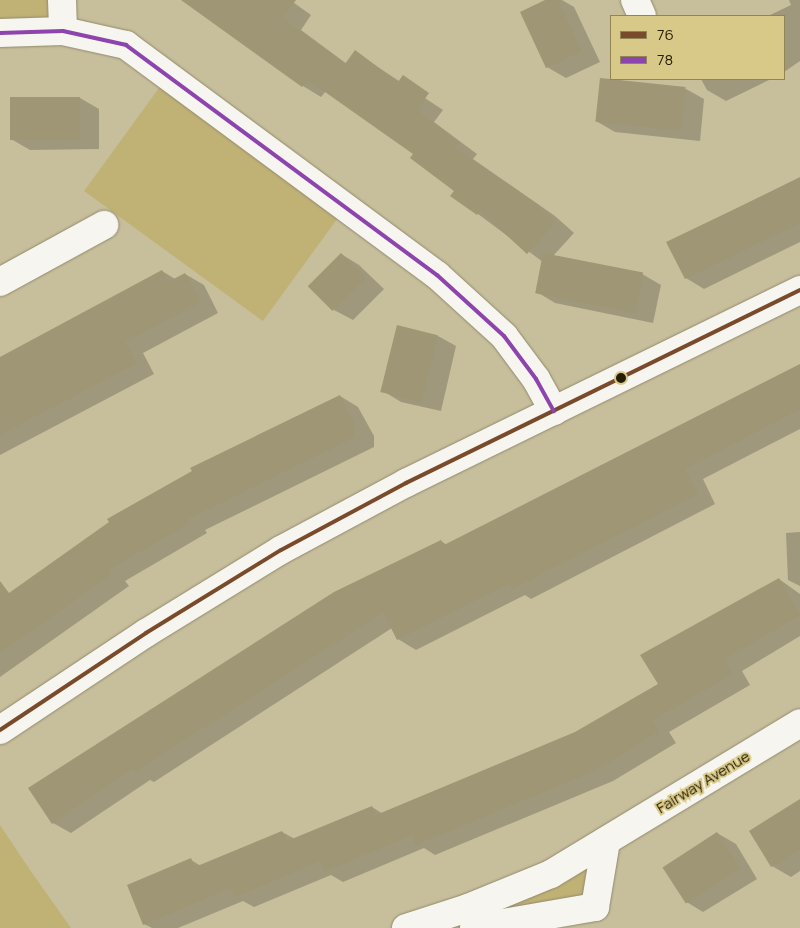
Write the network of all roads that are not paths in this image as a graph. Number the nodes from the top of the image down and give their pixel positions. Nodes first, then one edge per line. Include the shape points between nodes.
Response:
1 (62, 0) edge
2 (635, 0) edge
3 (642, 15) edge
4 (63, 31) junction
5 (0, 33) edge
6 (104, 225) dead end
7 (0, 282) edge
8 (800, 290) edge
9 (554, 411) junction
10 (800, 723) edge
11 (0, 730) edge
12 (606, 842) junction
13 (406, 928) edge
14 (474, 928) edge

1 - 4 street
2 - 3 street
4 - 5 street
4 - 9 street via 126,45 438,276 504,336 536,379
6 - 7 street
8 - 9 street
9 - 11 street via 406,483 281,550 146,633
10 - 12 street, Fairway Avenue
12 - 13 street, Fairway Avenue via 551,874 468,908
12 - 14 street via 595,907

